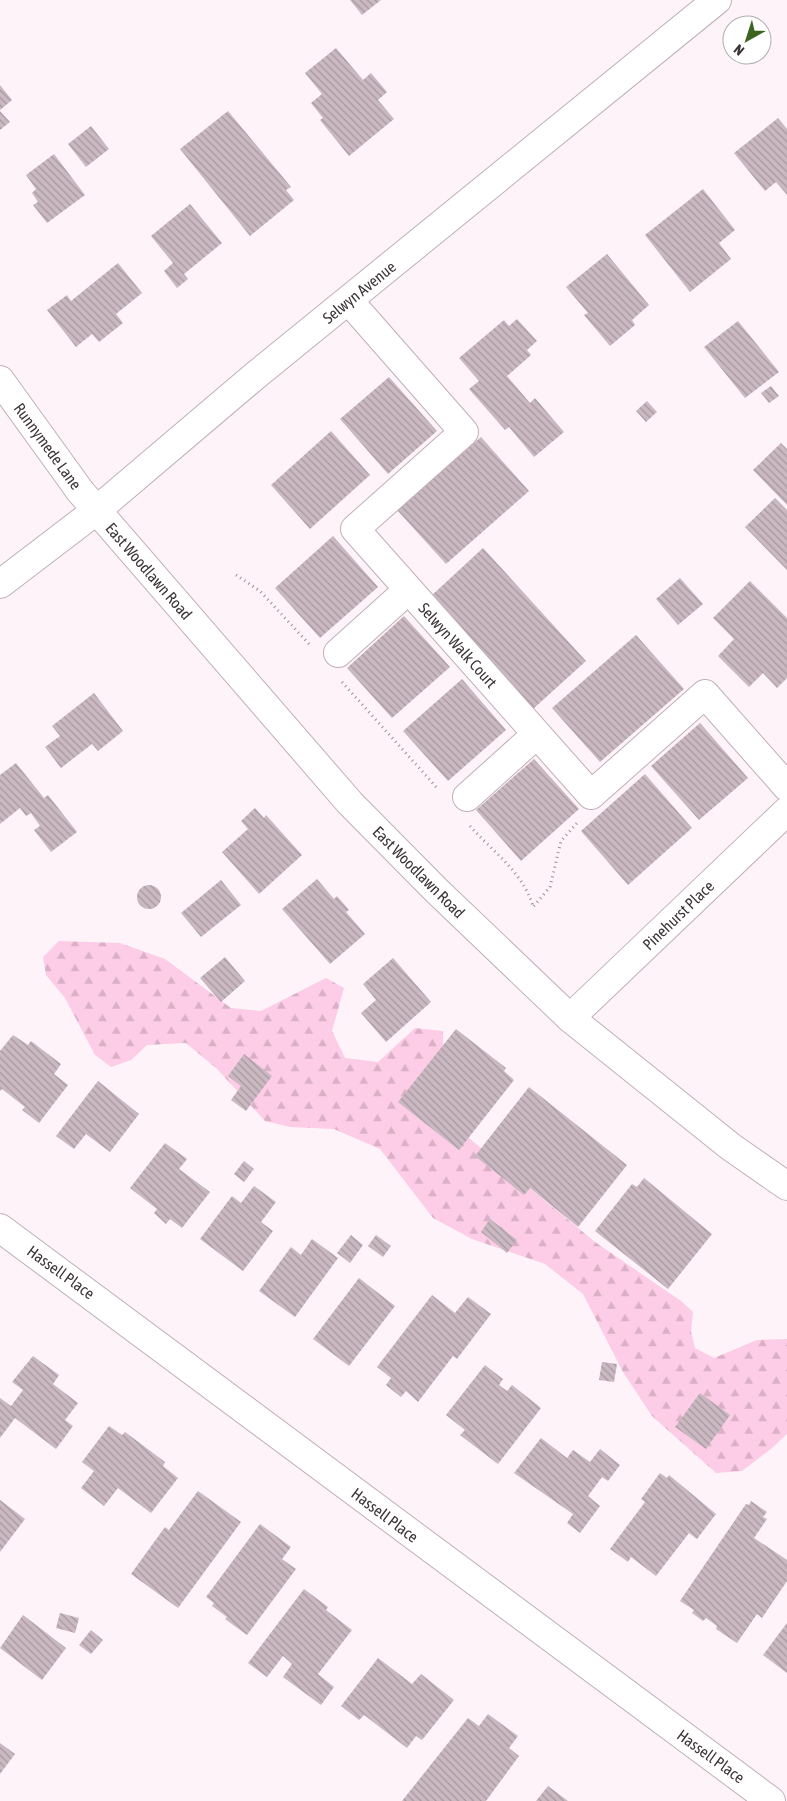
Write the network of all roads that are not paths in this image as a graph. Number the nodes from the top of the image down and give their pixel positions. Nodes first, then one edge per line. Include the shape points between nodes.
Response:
1 (718, 0) edge
2 (349, 301) junction
3 (0, 380) edge
4 (97, 510) junction
5 (0, 584) edge
6 (408, 590) junction
7 (338, 664) road end
8 (537, 734) junction
9 (787, 786) edge
10 (467, 810) road end
11 (787, 811) edge
12 (570, 1018) junction
13 (787, 1186) edge
14 (0, 1228) edge
15 (771, 1801) edge

1 - 2 street, Selwyn Avenue
2 - 4 street, Selwyn Avenue
2 - 6 street, Selwyn Walk Court via 464,432 354,529
3 - 4 street, Runnymede Lane
4 - 5 street, Selwyn Avenue
4 - 12 street, East Woodlawn Road via 350,803
6 - 7 street
6 - 8 street, Selwyn Walk Court
8 - 9 street, Selwyn Walk Court via 591,795 705,694
8 - 10 street
11 - 12 street, Pinehurst Place
12 - 13 street, East Woodlawn Road via 724,1142
14 - 15 street, Hassell Place

